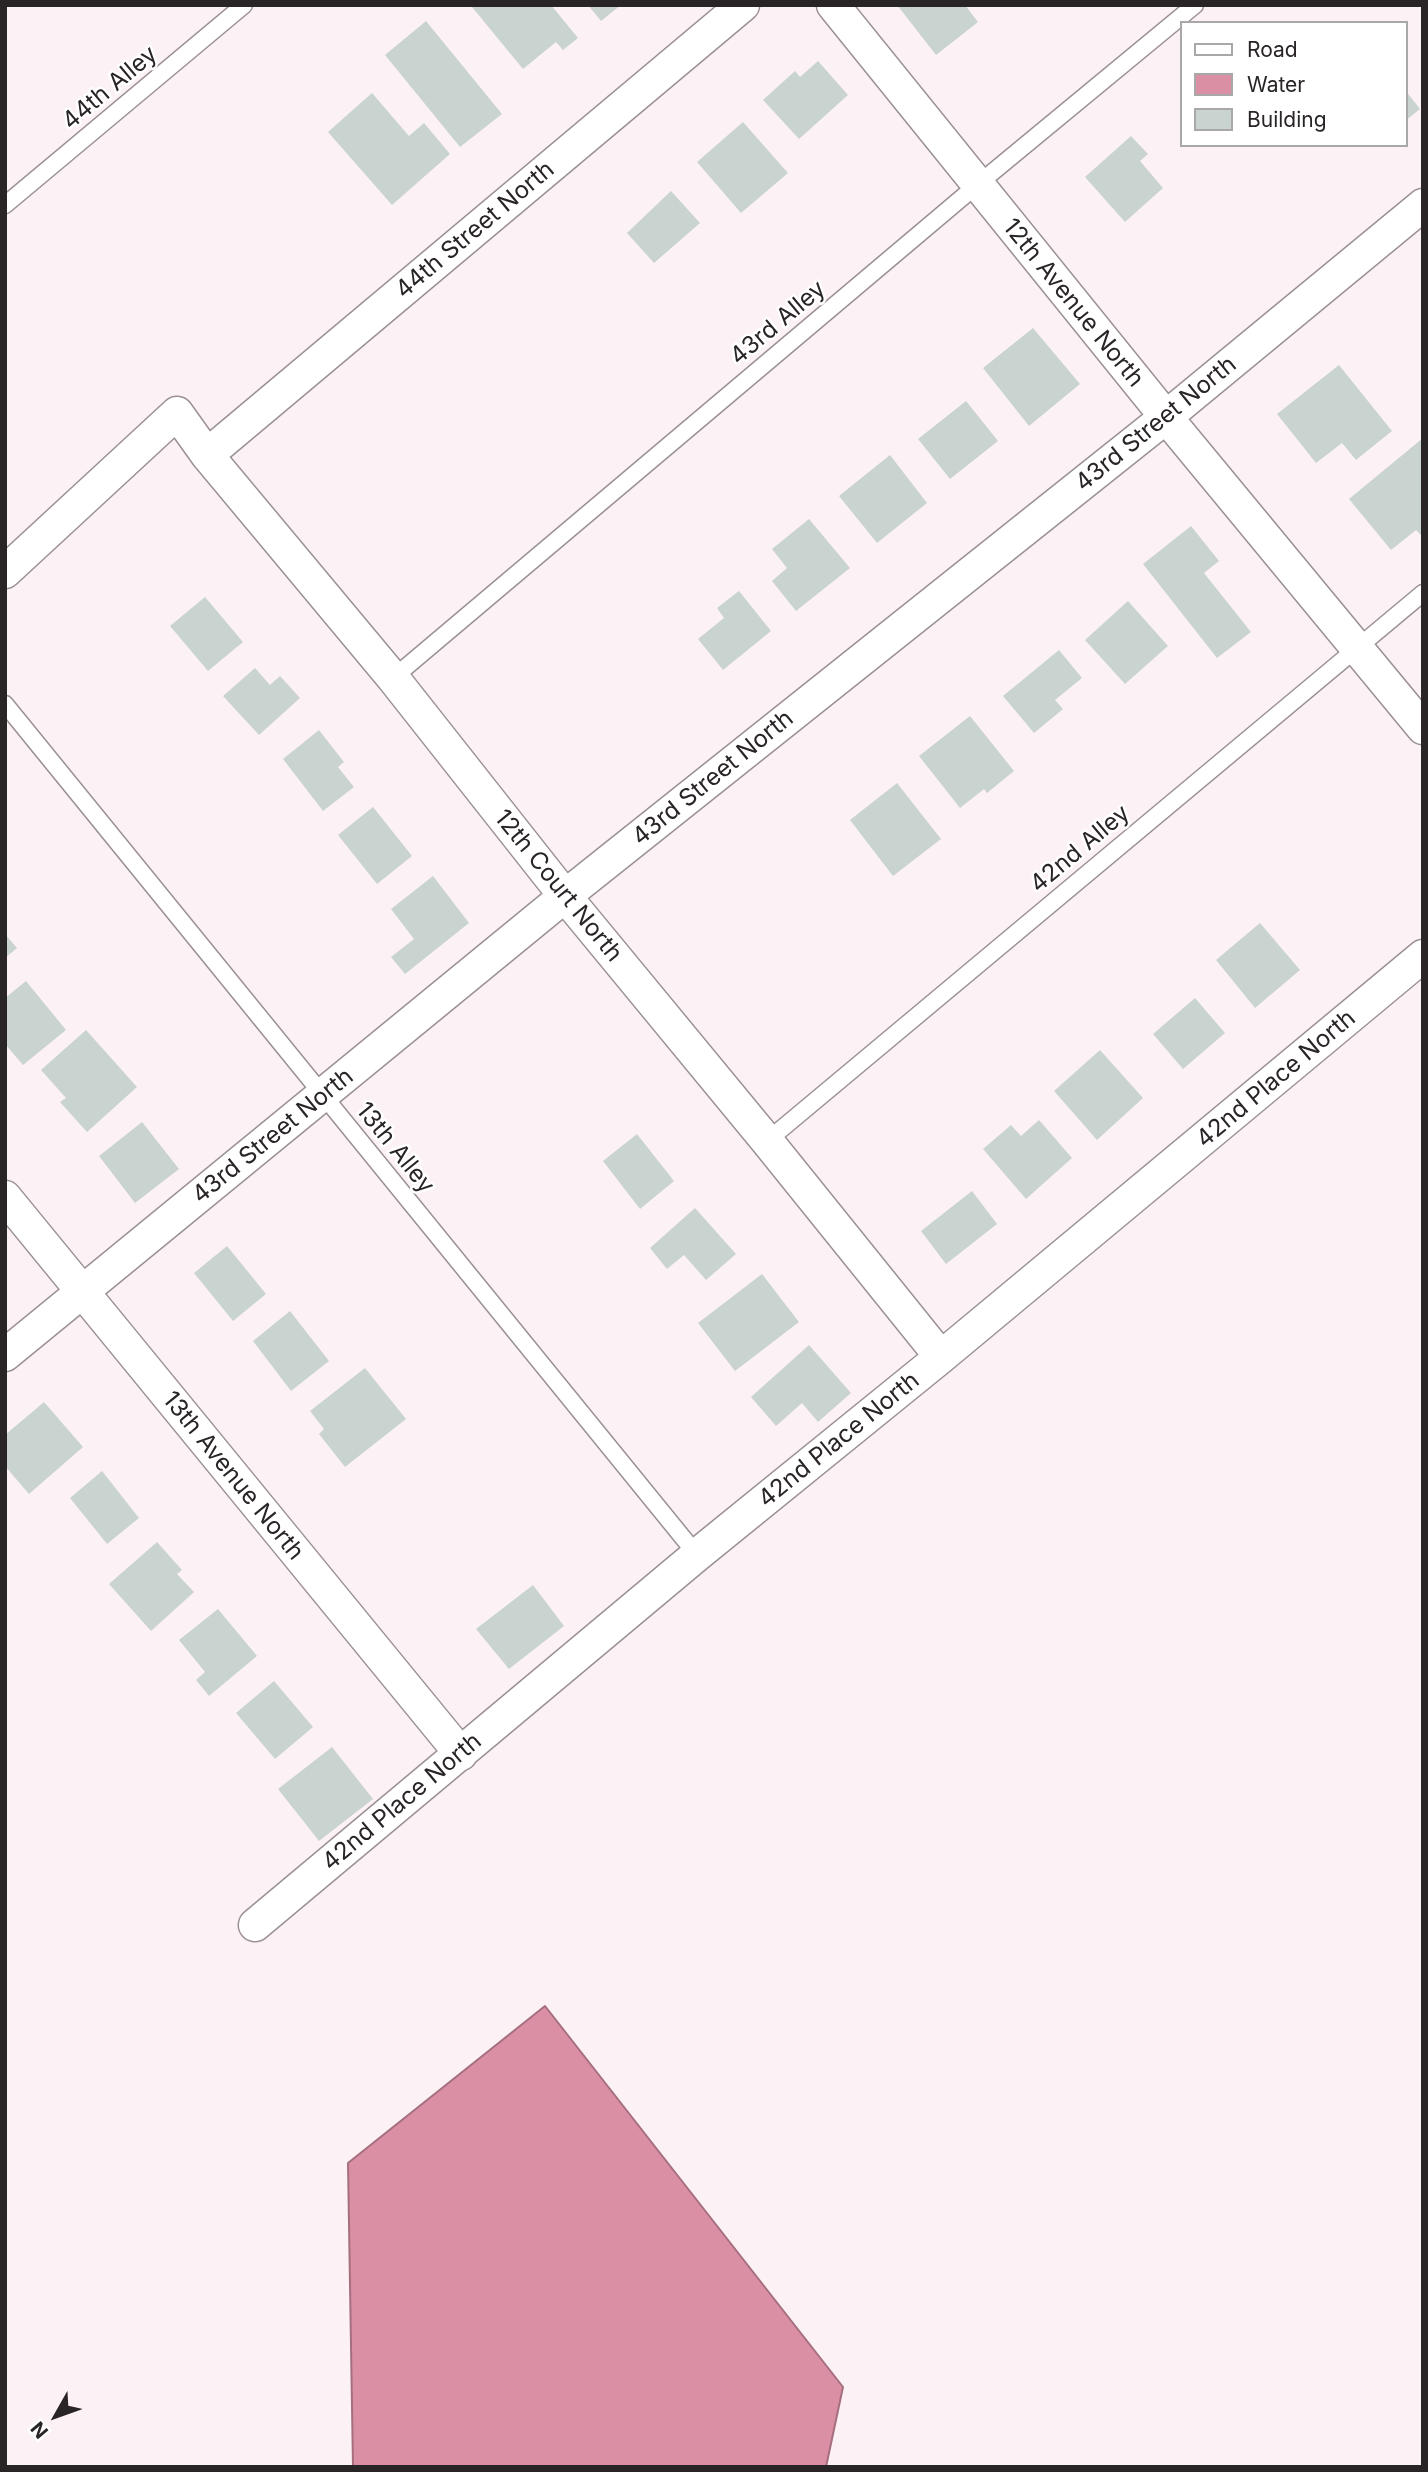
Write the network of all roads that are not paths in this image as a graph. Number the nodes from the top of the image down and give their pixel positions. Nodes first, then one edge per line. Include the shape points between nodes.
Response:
1 (244, 5) edge
2 (743, 5) edge
3 (833, 5) edge
4 (1195, 5) edge
5 (977, 185) junction
6 (5, 205) edge
7 (1423, 205) edge
8 (1166, 417) junction
9 (207, 455) junction
10 (5, 572) edge
11 (1423, 593) edge
12 (1356, 649) junction
13 (393, 678) junction
14 (5, 704) edge
15 (1423, 728) edge
16 (565, 896) junction
17 (1423, 956) edge
18 (323, 1096) junction
19 (767, 1141) junction
20 (5, 1197) edge
21 (82, 1291) junction
22 (5, 1355) edge
23 (941, 1357) junction
24 (697, 1555) junction
25 (461, 1754) junction
26 (255, 1925) dead end

1 - 6 lane, 44th Alley
2 - 9 street, 44th Street North
3 - 5 street, 12th Avenue North
4 - 5 lane, 43rd Alley
5 - 8 street, 12th Avenue North
5 - 13 lane, 43rd Alley
7 - 8 street, 43rd Street North
8 - 12 street, 12th Avenue North
8 - 16 street, 43rd Street North
9 - 10 street, 12th Court North via 177,413
9 - 13 street, 12th Court North
11 - 12 lane, 42nd Alley
12 - 15 street, 12th Avenue North
12 - 19 lane, 42nd Alley
13 - 16 street, 12th Court North
14 - 18 lane, 13th Alley
16 - 18 street, 43rd Street North
16 - 19 street, 12th Court North
17 - 23 street, 42nd Place North
18 - 21 street, 43rd Street North
18 - 24 lane, 13th Alley
19 - 23 street, 12th Court North
20 - 21 street, 13th Avenue North
21 - 22 street, 43rd Street North
21 - 25 street, 13th Avenue North
23 - 24 street, 42nd Place North
24 - 25 street, 42nd Place North
25 - 26 street, 42nd Place North

